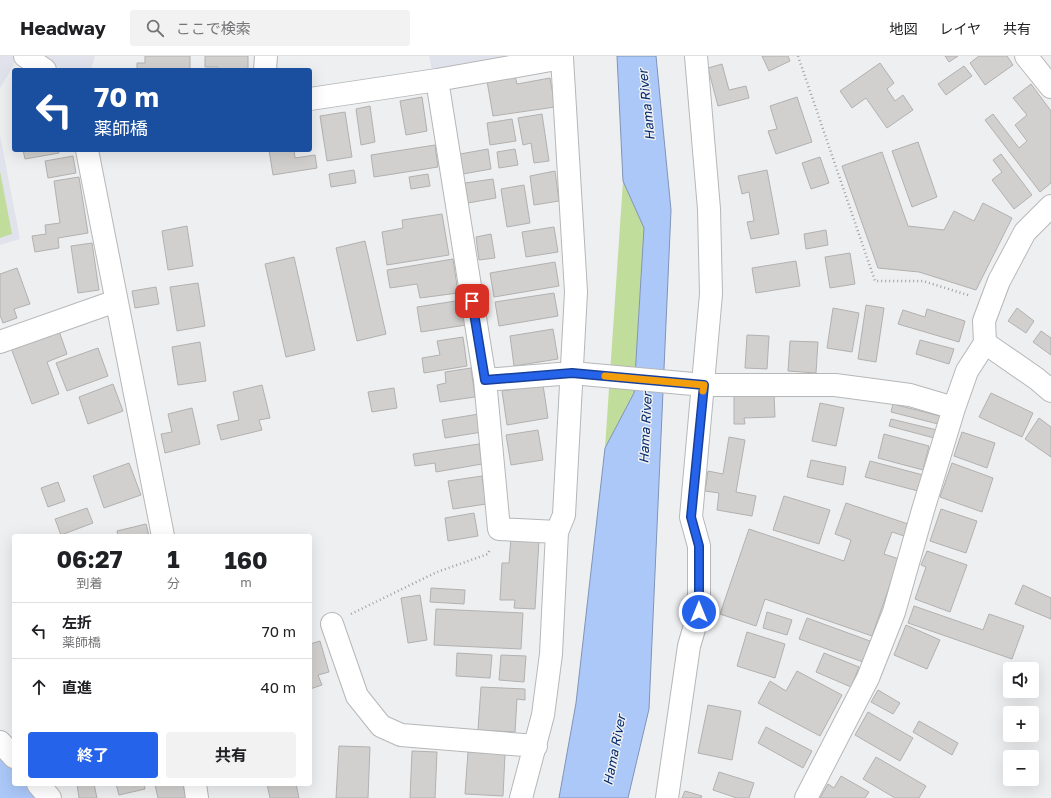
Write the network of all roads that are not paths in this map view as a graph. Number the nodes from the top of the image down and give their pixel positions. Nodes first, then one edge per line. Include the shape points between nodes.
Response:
1 (25, 56) edge
2 (266, 56) edge
3 (696, 56) edge
4 (1026, 56) edge
5 (42, 68) edge
6 (265, 68) edge
7 (437, 80) junction
8 (1051, 87) edge
9 (312, 99) edge
10 (87, 152) edge
11 (1051, 206) edge
12 (116, 301) junction
13 (0, 342) edge
14 (984, 342) junction
15 (572, 373) junction
16 (485, 380) junction
17 (704, 385) junction
18 (1051, 391) edge
19 (954, 408) junction
20 (557, 532) junction
21 (163, 534) edge
22 (332, 624) road end
23 (0, 742) edge
24 (536, 746) junction
25 (12, 756) edge
26 (40, 786) edge
27 (195, 786) edge
28 (50, 798) edge
29 (197, 798) edge
30 (521, 798) edge
31 (667, 798) edge
32 (806, 798) edge

1 - 5 street
2 - 6 street
3 - 17 street via 709,216 711,294
4 - 8 street
7 - 9 street
7 - 15 street via 562,58 576,292
7 - 16 street
10 - 12 street
11 - 14 street via 1025,232 999,281 984,321
12 - 13 street
12 - 21 street
14 - 18 street
14 - 19 street via 967,371
15 - 16 street
15 - 17 street
15 - 20 street via 564,516
16 - 20 street via 499,529
17 - 19 street via 835,385 910,395
17 - 31 street via 691,517 699,546 699,612 689,646
19 - 32 street via 894,612 868,678
20 - 24 street via 551,654
22 - 24 street via 357,696 381,726 401,735
23 - 25 street
24 - 30 street
26 - 28 street
27 - 29 street

